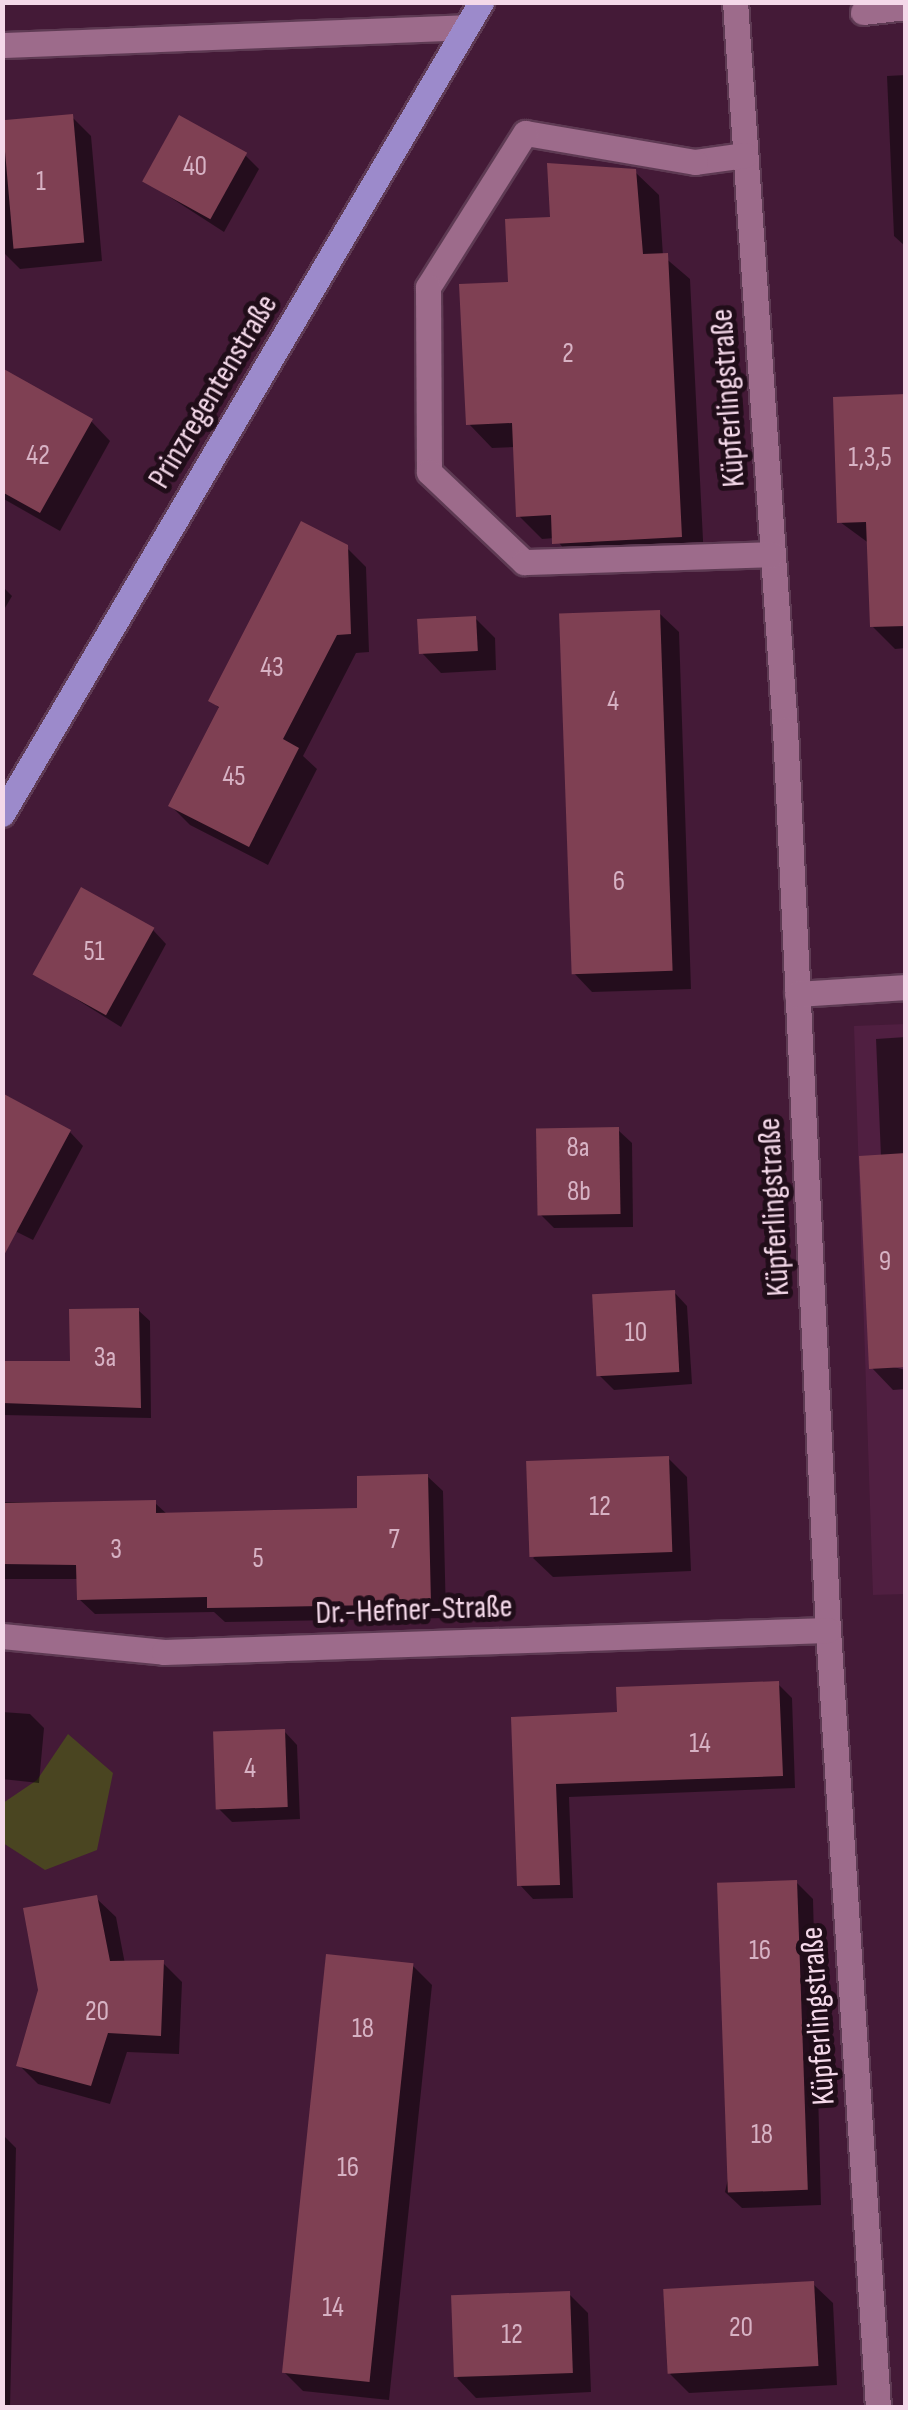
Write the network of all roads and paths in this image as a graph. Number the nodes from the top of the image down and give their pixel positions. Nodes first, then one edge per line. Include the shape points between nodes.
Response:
1 (481, 2) edge
2 (735, 2) edge
3 (906, 7) edge
4 (862, 12) dead end
5 (466, 27) junction
6 (2, 45) edge
7 (746, 155) junction
8 (772, 554) junction
9 (3, 811) edge
10 (906, 987) edge
11 (797, 994) junction
12 (828, 1630) junction
13 (2, 1636) edge
14 (878, 2408) edge

1 - 5 main road, Prinzregentenstraße
2 - 7 street, Küpferlingstraße
3 - 4 street
5 - 6 street
5 - 9 main road, Prinzregentenstraße
7 - 8 street, Küpferlingstraße
7 - 8 street via 695,162 525,133 428,287 430,472 524,562
8 - 11 street, Küpferlingstraße
10 - 11 street
11 - 12 street, Küpferlingstraße
12 - 13 street, Dr.-Hefner-Straße via 164,1652
12 - 14 street, Küpferlingstraße

